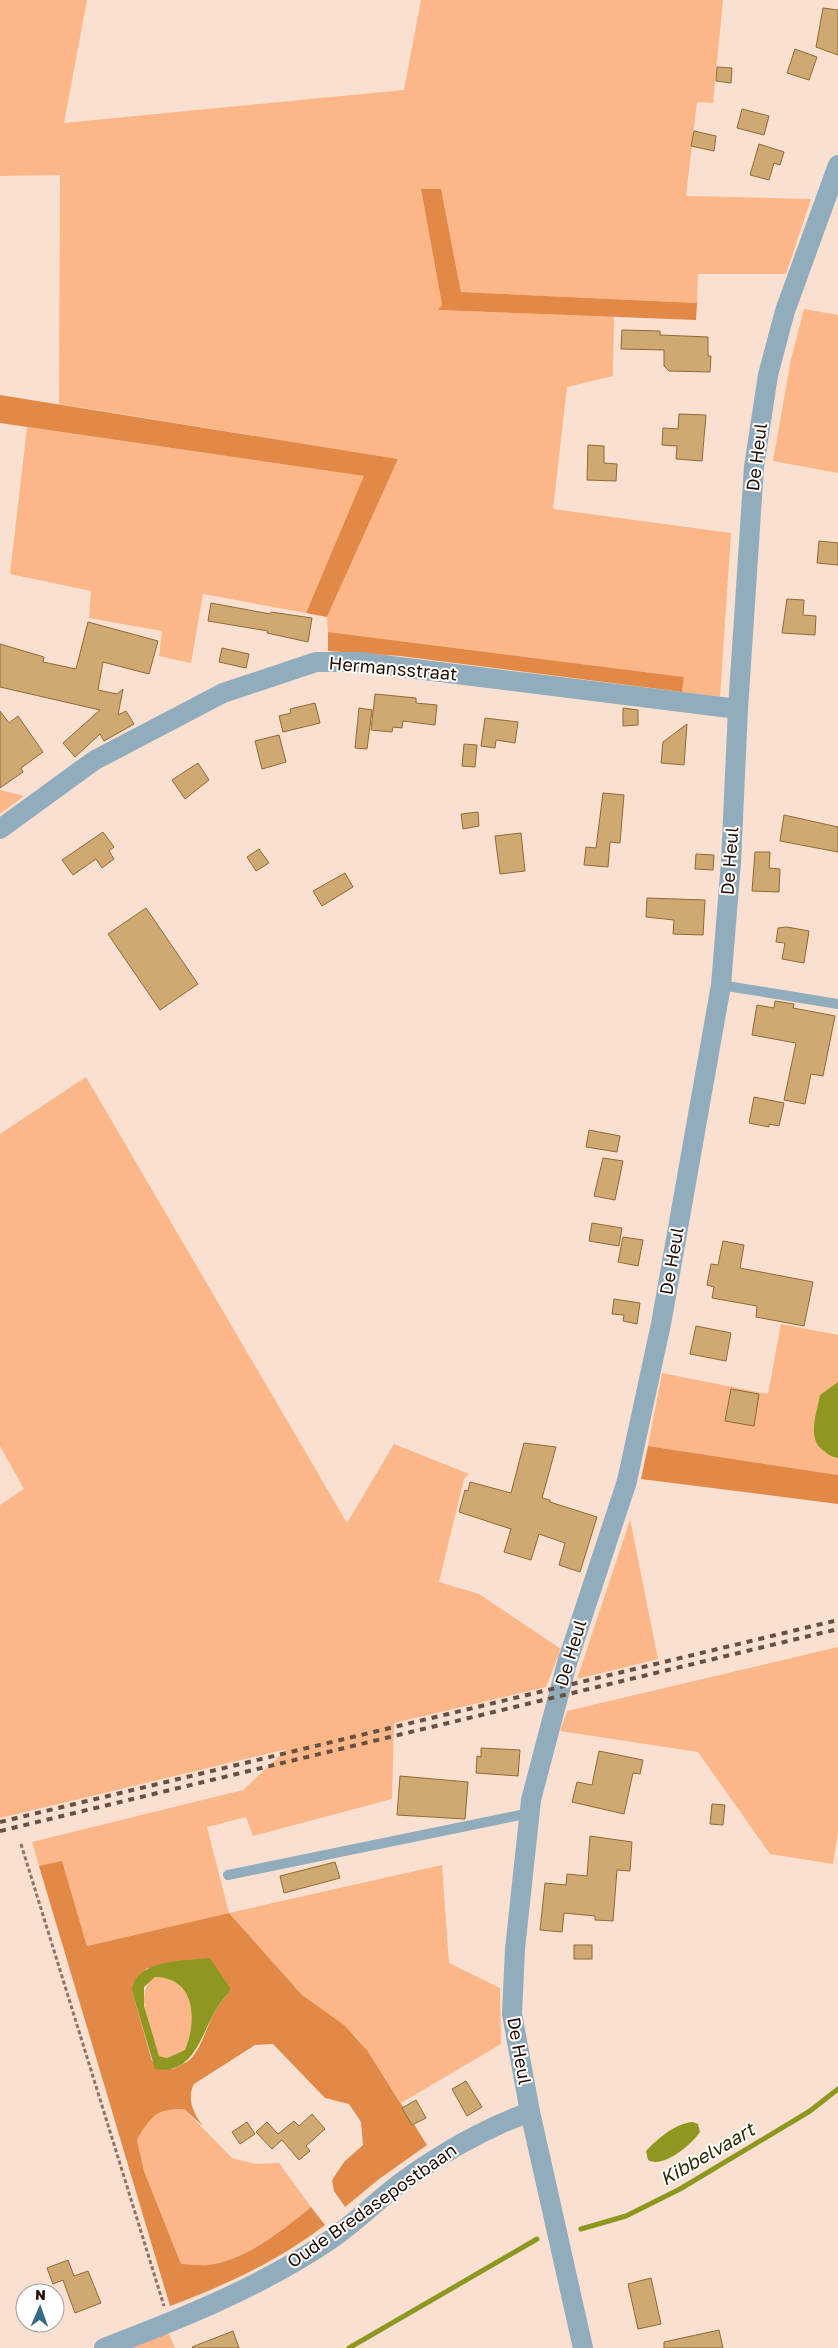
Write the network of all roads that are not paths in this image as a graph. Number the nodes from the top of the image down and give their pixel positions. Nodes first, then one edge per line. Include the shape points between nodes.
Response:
1 (838, 165) edge
2 (738, 709) junction
3 (0, 829) edge
4 (721, 985) junction
5 (838, 1004) edge
6 (530, 1813) junction
7 (228, 1875) dead end
8 (530, 2112) junction
9 (104, 2348) edge
10 (583, 2348) edge

1 - 2 street, De Heul via 785,311 768,375 754,468
2 - 3 street, Hermansstraat via 359,662 316,662 223,692 141,734 95,760
2 - 4 street, De Heul
4 - 5 lane
4 - 6 street, De Heul via 661,1324 627,1481 567,1663
6 - 7 lane
6 - 8 street, De Heul via 515,1948 512,2014
8 - 9 street, Oude Bredasepostbaan via 465,2141 409,2176 331,2239 288,2267 249,2288
8 - 10 street, De Heul

